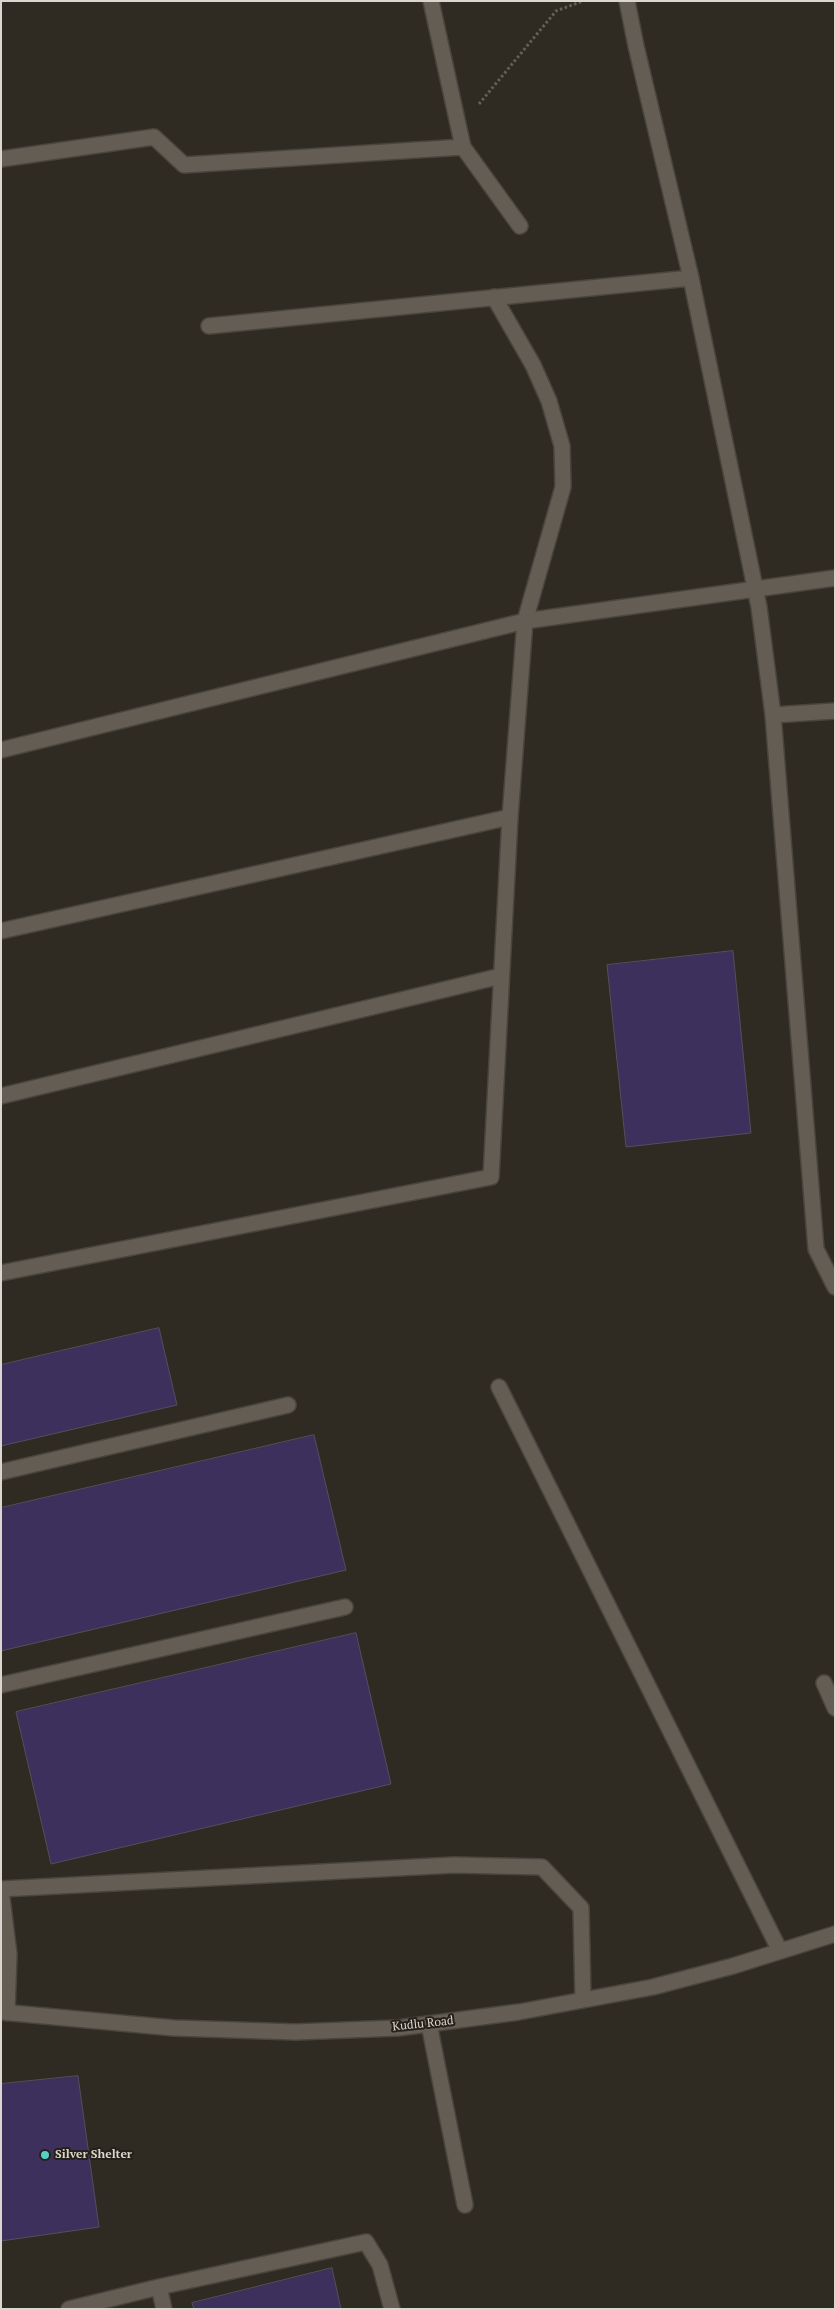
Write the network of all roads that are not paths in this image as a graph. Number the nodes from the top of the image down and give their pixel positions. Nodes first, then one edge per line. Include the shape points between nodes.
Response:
1 (432, 1) edge
2 (627, 1) edge
3 (463, 147) junction
4 (1, 159) edge
5 (520, 226) dead end
6 (691, 278) junction
7 (494, 297) junction
8 (209, 326) dead end
9 (835, 578) edge
10 (754, 588) junction
11 (525, 620) junction
12 (835, 711) edge
13 (773, 715) junction
14 (1, 750) edge
15 (510, 817) junction
16 (1, 931) edge
17 (501, 976) junction
18 (1, 1096) edge
19 (1, 1273) edge
20 (835, 1287) edge
21 (499, 1387) dead end
22 (288, 1405) dead end
23 (1, 1472) edge
24 (344, 1607) dead end
25 (824, 1683) dead end
26 (1, 1685) edge
27 (835, 1708) edge
28 (1, 1890) edge
29 (835, 1934) edge
30 (780, 1951) junction
31 (583, 2000) junction
32 (4, 2012) edge
33 (429, 2024) junction
34 (465, 2205) dead end
35 (159, 2287) junction
36 (70, 2309) edge
37 (164, 2309) edge
38 (392, 2309) edge

1 - 3 street
2 - 6 street
3 - 4 street via 184,165 154,137
3 - 5 street
6 - 7 street
6 - 10 street
7 - 8 street
7 - 11 street via 541,383 562,446 563,487
9 - 10 street
10 - 11 street
10 - 13 street
11 - 14 street
11 - 15 street
12 - 13 street
13 - 20 street via 816,1249
15 - 16 street
15 - 17 street
17 - 18 street
17 - 19 street via 491,1177
21 - 30 street
22 - 23 street
24 - 26 street
25 - 27 street
28 - 31 street via 454,1866 542,1867 581,1908
28 - 32 street via 10,1954
29 - 30 street, Kudlu Road
30 - 31 street, Kudlu Road via 653,1986
31 - 33 street, Kudlu Road
32 - 33 street, Kudlu Road via 174,2028 296,2032
33 - 34 street
35 - 36 street
35 - 37 street
35 - 38 street via 366,2242 380,2265

